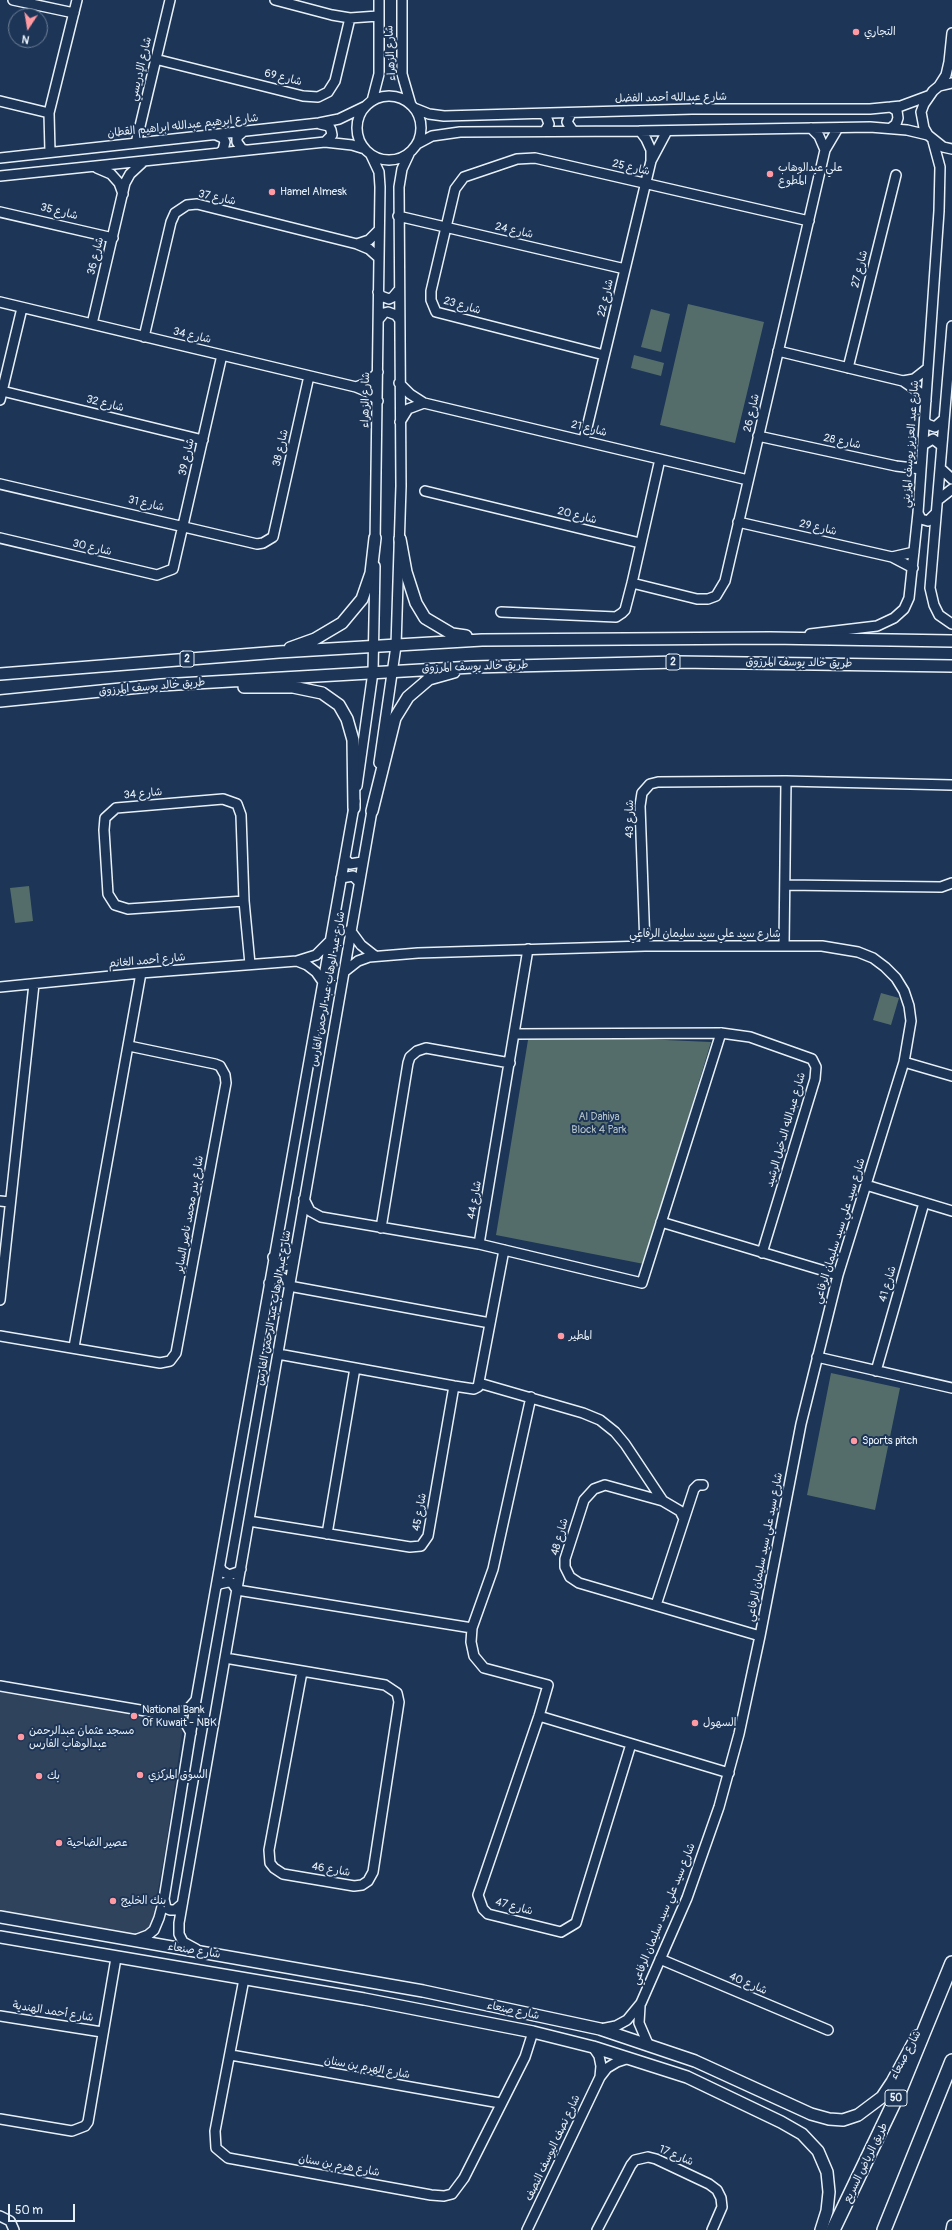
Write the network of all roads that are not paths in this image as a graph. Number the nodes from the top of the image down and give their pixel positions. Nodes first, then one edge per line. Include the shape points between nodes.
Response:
1 (13, 0) edge
2 (78, 0) edge
3 (170, 0) edge
4 (275, 0) edge
5 (379, 0) edge
6 (402, 0) edge
7 (74, 13) junction
8 (378, 16) junction
9 (350, 18) junction
10 (952, 33) edge
11 (952, 47) edge
12 (155, 59) junction
13 (952, 83) edge
14 (939, 86) junction
15 (928, 96) junction
16 (0, 101) edge
17 (369, 104) junction
18 (412, 107) junction
19 (891, 107) junction
20 (49, 113) junction
21 (571, 113) junction
22 (543, 114) junction
23 (459, 116) junction
24 (319, 123) junction
25 (811, 128) junction
26 (838, 128) junction
27 (891, 128) junction
28 (244, 131) junction
29 (545, 131) junction
30 (573, 131) junction
31 (640, 131) junction
32 (667, 131) junction
33 (460, 132) junction
34 (214, 134) junction
35 (930, 138) junction
36 (325, 142) junction
37 (136, 143) junction
38 (417, 144) junction
39 (952, 149) edge
40 (246, 150) junction
41 (825, 150) junction
42 (50, 152) junction
43 (368, 152) junction
44 (219, 153) junction
45 (409, 154) junction
46 (0, 158) edge
47 (146, 160) junction
48 (652, 161) junction
49 (89, 168) junction
50 (0, 176) edge
51 (896, 176) dead end
52 (646, 184) junction
53 (455, 189) joint
54 (123, 194) junction
55 (0, 212) edge
56 (398, 216) junction
57 (809, 221) junction
58 (446, 228) junction
59 (379, 230) junction
60 (113, 238) junction
61 (357, 244) junction
62 (379, 258) junction
63 (625, 269) junction
64 (398, 290) junction
65 (378, 292) junction
66 (0, 302) edge
67 (22, 308) junction
68 (379, 319) junction
69 (399, 319) junction
70 (92, 324) junction
71 (952, 326) edge
72 (144, 337) junction
73 (778, 351) junction
74 (222, 355) junction
75 (604, 355) junction
76 (848, 368) junction
77 (928, 368) junction
78 (378, 372) junction
79 (309, 376) junction
80 (903, 380) junction
81 (950, 381) edge
82 (399, 383) junction
83 (356, 387) junction
84 (1, 395) edge
85 (378, 401) junction
86 (926, 401) junction
87 (424, 403) junction
88 (947, 412) edge
89 (925, 421) junction
90 (399, 423) junction
91 (758, 436) junction
92 (203, 440) junction
93 (584, 440) junction
94 (923, 445) junction
95 (942, 446) junction
96 (660, 459) junction
97 (940, 468) junction
98 (921, 469) junction
99 (952, 479) edge
100 (748, 480) junction
101 (0, 484) edge
102 (952, 489) edge
103 (425, 491) dead end
104 (938, 500) junction
105 (918, 513) junction
106 (936, 513) junction
107 (738, 522) junction
108 (276, 524) joint
109 (184, 525) junction
110 (0, 538) edge
111 (375, 538) junction
112 (400, 539) junction
113 (640, 543) junction
114 (914, 552) junction
115 (892, 557) junction
116 (175, 564) joint
117 (913, 568) junction
118 (632, 583) junction
119 (501, 612) dead end
120 (952, 624) edge
121 (770, 638) junction
122 (482, 640) junction
123 (952, 641) edge
124 (396, 646) junction
125 (375, 647) junction
126 (279, 652) junction
127 (473, 666) junction
128 (952, 666) edge
129 (0, 667) edge
130 (51, 669) junction
131 (393, 670) junction
132 (373, 672) junction
133 (0, 674) edge
134 (161, 686) junction
135 (0, 702) edge
136 (786, 782) junction
137 (952, 785) edge
138 (354, 808) junction
139 (372, 811) junction
140 (345, 859) junction
141 (362, 862) junction
142 (341, 878) junction
143 (359, 882) junction
144 (952, 883) edge
145 (785, 885) junction
146 (244, 901) junction
147 (350, 930) junction
148 (330, 941) junction
149 (645, 946) junction
150 (784, 946) junction
151 (528, 949) junction
152 (374, 956) junction
153 (297, 961) junction
154 (250, 964) junction
155 (344, 972) junction
156 (142, 973) junction
157 (322, 982) junction
158 (34, 984) junction
159 (0, 987) edge
160 (721, 1033) junction
161 (515, 1034) junction
162 (129, 1046) junction
163 (904, 1062) junction
164 (510, 1063) junction
165 (952, 1076) edge
166 (866, 1185) junction
167 (304, 1198) junction
168 (0, 1201) edge
169 (10, 1202) junction
170 (924, 1203) junction
171 (952, 1211) edge
172 (321, 1217) junction
173 (661, 1222) junction
174 (299, 1228) junction
175 (381, 1228) junction
176 (479, 1244) junction
177 (504, 1250) junction
178 (762, 1253) junction
179 (273, 1257) junction
180 (294, 1259) junction
181 (838, 1275) junction
182 (269, 1283) junction
183 (289, 1286) junction
184 (0, 1300) edge
185 (490, 1323) junction
186 (0, 1336) edge
187 (74, 1347) junction
188 (278, 1354) junction
189 (817, 1357) junction
190 (355, 1368) junction
191 (876, 1371) junction
192 (479, 1383) junction
193 (454, 1386) junction
194 (952, 1388) edge
195 (531, 1396) junction
196 (703, 1485) dead end
197 (663, 1501) junction
198 (684, 1519) junction
199 (249, 1521) junction
200 (327, 1534) junction
201 (220, 1567) junction
202 (241, 1569) junction
203 (216, 1587) junction
204 (237, 1590) junction
205 (656, 1605) junction
206 (472, 1628) junction
207 (760, 1636) junction
208 (225, 1658) junction
209 (302, 1672) junction
210 (0, 1686) edge
211 (196, 1700) junction
212 (168, 1714) junction
213 (539, 1716) junction
214 (191, 1733) junction
215 (631, 1744) junction
216 (729, 1772) junction
217 (164, 1899) junction
218 (182, 1904) junction
219 (0, 1918) edge
220 (29, 1923) junction
221 (0, 1931) edge
222 (0, 1937) edge
223 (24, 1941) junction
224 (130, 1941) junction
225 (212, 1954) junction
226 (116, 1958) junction
227 (660, 1959) junction
228 (952, 1963) edge
229 (340, 1976) junction
230 (244, 1979) junction
231 (367, 1982) junction
232 (943, 1987) junction
233 (339, 1995) junction
234 (364, 1999) junction
235 (641, 2003) junction
236 (0, 2016) edge
237 (600, 2029) junction
238 (828, 2030) dead end
239 (102, 2032) junction
240 (534, 2032) junction
241 (648, 2044) junction
242 (593, 2047) junction
243 (231, 2055) junction
244 (629, 2058) junction
245 (952, 2061) edge
246 (600, 2077) junction
247 (771, 2095) junction
248 (500, 2104) junction
249 (766, 2114) junction
250 (0, 2119) edge
251 (0, 2216) edge
252 (952, 2225) edge
253 (14, 2230) edge
254 (527, 2230) edge
255 (597, 2230) edge
256 (712, 2230) edge
257 (821, 2230) edge
258 (833, 2230) edge
259 (884, 2230) edge
260 (951, 2230) edge

1 - 7 street
2 - 7 street
3 - 12 street, شارع الإدريسي
4 - 9 street
5 - 8 street, شارع الزهراء
6 - 18 street, شارع الزهراء via 402,74
7 - 20 street
8 - 9 street
8 - 17 street, شارع الزهراء via 379,74
9 - 12 street, شارع 69 via 336,81 328,92 318,97 303,96
10 - 11 street
11 - 14 street via 946,75
12 - 37 street, شارع الإدريسي
13 - 14 street
14 - 15 street
15 - 19 street, شارع عبدالله أحمد الفضل
15 - 35 street, شارع عبد العزيز يوسف المزيني via 921,112 924,128
16 - 20 street
17 - 18 street via 390,96 405,100
17 - 24 street, شارع ابرهيم عبدالله ابراهيم القطان via 339,119
17 - 43 street via 357,124 358,133
18 - 23 street, شارع عبدالله أحمد الفضل via 429,114
18 - 38 street via 421,123
19 - 21 street, شارع عبدالله أحمد الفضل
19 - 27 street via 897,111 898,118
20 - 42 street
21 - 22 street, شارع عبدالله أحمد الفضل
21 - 30 street via 567,122
22 - 23 street, شارع عبدالله أحمد الفضل
22 - 29 street via 549,124
23 - 33 street via 455,119 454,127
24 - 28 street, شارع ابرهيم عبدالله ابراهيم القطان
24 - 36 street via 329,126 331,130 329,140
25 - 26 street
25 - 32 street
25 - 41 street
26 - 27 street
26 - 41 street, شارع 26
27 - 35 street
28 - 34 street, شارع ابرهيم عبدالله ابراهيم القطان
28 - 40 street via 237,142
29 - 30 street
29 - 33 street
30 - 31 street
31 - 32 street
31 - 48 street, شارع 22 via 651,150
32 - 48 street, شارع 22
33 - 38 street via 432,136
34 - 37 street, شارع ابرهيم عبدالله ابراهيم القطان
34 - 44 street via 223,138 225,142 223,150
35 - 39 street via 942,147
35 - 77 street, شارع عبد العزيز يوسف المزيني via 938,157 940,179
36 - 40 street
36 - 43 street via 352,145
37 - 42 street, شارع ابرهيم عبدالله ابراهيم القطان
38 - 45 street
40 - 44 street
41 - 57 street, شارع 26
42 - 46 street, شارع ابرهيم عبدالله ابراهيم القطان
43 - 45 street via 387,160 395,160
43 - 59 street, شارع الزهراء via 379,172
44 - 47 street
45 - 56 street via 402,169
47 - 49 street
47 - 54 street, شارع 36 via 130,174
48 - 52 street, شارع 22
49 - 50 street
49 - 54 street via 101,168 111,174 119,182
51 - 76 street, شارع 27
52 - 53 street, شارع 25 via 535,158 517,158 464,177
52 - 57 street, شارع 25
52 - 63 street, شارع 22
53 - 58 street, شارع 23
54 - 60 street, شارع 36
55 - 60 street, شارع 35
56 - 58 street, شارع 24
56 - 64 street
57 - 73 street, شارع 26
58 - 63 street, شارع 24
58 - 75 street, شارع 23 via 431,291 431,300 436,312
59 - 61 street via 369,240
59 - 62 street, شارع الزهراء
60 - 70 street, شارع 36
61 - 62 street, شارع 37 via 369,249
61 - 72 street, شارع 37 via 197,204 187,205 175,213 171,222
62 - 65 street, شارع الزهراء
63 - 75 street, شارع 22
64 - 65 street via 397,294 389,299
64 - 69 street
65 - 68 street, شارع الزهراء
66 - 67 street
67 - 70 street, شارع 34
67 - 84 street
68 - 69 street via 388,312
68 - 78 street, شارع الزهراء
69 - 82 street
70 - 72 street, شارع 34
71 - 81 street
72 - 74 street, شارع 34
73 - 76 street
73 - 91 street, شارع 26
74 - 79 street, شارع 34
74 - 92 street, شارع 39
75 - 93 street, شارع 22
76 - 80 street
77 - 80 street via 914,378
77 - 86 street, شارع عبد العزيز يوسف المزيني
78 - 83 street via 369,382
78 - 85 street, شارع الزهراء
79 - 83 street, شارع 34
79 - 108 street, شارع 38
80 - 86 street via 920,392
81 - 88 street
82 - 87 street, شارع 21
82 - 90 street
83 - 85 street, شارع 34 via 368,392
84 - 92 street, شارع 32
85 - 111 street, شارع الزهراء
86 - 89 street, شارع عبد العزيز يوسف المزيني
87 - 90 street via 408,409
87 - 93 street, شارع 21
88 - 89 street via 935,427
88 - 95 street
89 - 94 street, شارع عبد العزيز يوسف المزيني
90 - 112 street
91 - 98 street, شارع 28 via 896,466
91 - 100 street, شارع 26
92 - 109 street, شارع 39
93 - 96 street, شارع 21
94 - 95 street via 933,439
94 - 98 street, شارع عبد العزيز يوسف المزيني
95 - 97 street
96 - 100 street, شارع 21
96 - 113 street
97 - 99 street
97 - 104 street
98 - 105 street, شارع عبد العزيز يوسف المزيني
100 - 107 street, شارع 26
101 - 109 street, شارع 31
102 - 104 street
103 - 113 street, شارع 20
104 - 106 street
105 - 106 street via 921,519 928,521
105 - 114 street, شارع عبد العزيز يوسف المزيني
106 - 120 street via 930,588 939,615
107 - 115 street, شارع 29
107 - 118 street, شارع 26 via 725,581 716,596 697,599
108 - 109 street, شارع 31 via 273,537 257,544
109 - 116 street, شارع 39
110 - 116 street, شارع 30 via 157,575 169,572
111 - 125 street, شارع الزهراء
111 - 126 main road via 371,573 362,599 342,623 315,639
112 - 122 main road via 406,572 416,603 425,618 452,634
112 - 124 street
113 - 118 street
114 - 115 street, شارع 29
114 - 117 street, شارع عبد العزيز يوسف المزيني
115 - 117 street, شارع 29
117 - 121 street, شارع عبد العزيز يوسف المزيني via 909,598 904,609 894,618 877,626
118 - 119 street via 625,610 616,617
121 - 122 main road, 2
121 - 123 main road, 2
122 - 124 main road, 2
124 - 125 main road, 2
124 - 131 street, شارع عبد الوهاب عبد الرحمن الفارس
125 - 126 main road, 2
125 - 132 street, شارع عبد الوهاب عبد الرحمن الفارس
126 - 130 main road, 2
127 - 128 main road, طريق خالد يوسف المرزوق / 2 via 678,662
127 - 131 main road, طريق خالد يوسف المرزوق / 2
127 - 139 main road via 429,679 408,697 395,718
129 - 130 main road
130 - 133 main road, 2
131 - 132 main road, طريق خالد يوسف المرزوق / 2
131 - 139 street, شارع عبد الوهاب عبد الرحمن الفارس
132 - 134 main road, طريق خالد يوسف المرزوق / 2
132 - 138 street, شارع عبد الوهاب عبد الرحمن الفارس
134 - 135 main road, طريق خالد يوسف المرزوق / 2
134 - 138 main road via 292,688 322,693 339,705 347,719 353,740
136 - 137 street, شارع 43
136 - 145 street
136 - 149 street, شارع 43 via 658,782 644,789 640,806
138 - 140 street, شارع عبد الوهاب عبد الرحمن الفارس
139 - 141 street, شارع عبد الوهاب عبد الرحمن الفارس
140 - 141 street via 350,864
140 - 142 street, شارع عبد الوهاب عبد الرحمن الفارس
141 - 143 street, شارع عبد الوهاب عبد الرحمن الفارس
142 - 143 street via 353,876
142 - 148 street, شارع عبد الوهاب عبد الرحمن الفارس
143 - 147 street, شارع عبد الوهاب عبد الرحمن الفارس
144 - 145 street via 941,887
145 - 150 street
146 - 146 street, شارع 34 via 128,909 115,905 108,894 105,818 116,808 223,799 237,804 241,815
146 - 154 street, شارع 34
147 - 152 street via 361,945
147 - 155 street, شارع عبد الوهاب عبد الرحمن الفارس
148 - 153 street, شارع أحمد الغانم via 316,955
148 - 157 street, شارع عبد الوهاب عبد الرحمن الفارس
149 - 150 street, شارع سيد علي سيد سليمان الرفاعي
149 - 151 street, شارع سيد علي سيد سليمان الرفاعي
150 - 163 street, شارع سيد علي سيد سليمان الرفاعي via 822,946 858,952 886,967 904,991 909,1006 911,1021
151 - 152 street, شارع سيد علي سيد سليمان الرفاعي
151 - 161 street, شارع 44
152 - 155 street, شارع سيد علي سيد سليمان الرفاعي via 358,961
153 - 154 street, شارع أحمد الغانم
153 - 157 street via 316,972
154 - 156 street, شارع أحمد الغانم
155 - 167 street, شارع عبد الوهاب عبد الرحمن الفارس
156 - 158 street, شارع أحمد الغانم
156 - 162 street
157 - 179 street, شارع عبد الوهاب عبد الرحمن الفارس
158 - 159 street, شارع أحمد الغانم
158 - 169 street
160 - 161 street, شارع عبدالله الدخيل الرشيد
160 - 173 street
160 - 178 street, شارع عبدالله الدخيل الرشيد via 750,1037 807,1056 815,1063 815,1079
161 - 164 street, شارع 44
162 - 187 street
162 - 187 street, شارع بدر محمد ناصر الساير via 220,1066 225,1075 178,1346 173,1359 160,1364
163 - 165 street
163 - 166 street, شارع سيد علي سيد سليمان الرفاعي
164 - 175 street via 426,1048 410,1057
164 - 176 street, شارع 44
166 - 170 street
166 - 181 street, شارع سيد علي سيد سليمان الرفاعي
167 - 172 street via 310,1211
167 - 174 street, شارع عبد الوهاب عبد الرحمن الفارس
168 - 169 street
169 - 184 street
170 - 171 street
170 - 191 street, شارع 41
172 - 174 street via 309,1220
172 - 175 street
173 - 177 street via 642,1282
173 - 178 street
174 - 180 street, شارع عبد الوهاب عبد الرحمن الفارس
175 - 176 street
176 - 177 street
177 - 185 street
178 - 181 street
179 - 180 street via 281,1266 289,1265
179 - 182 street, شارع عبد الوهاب عبد الرحمن الفارس
180 - 183 street, شارع عبد الوهاب عبد الرحمن الفارس
181 - 189 street, شارع سيد علي سيد سليمان الرفاعي
182 - 183 street via 273,1279 283,1278
182 - 201 street, شارع عبد الوهاب عبد الرحمن الفارس
183 - 185 street
183 - 188 street, شارع عبد الوهاب عبد الرحمن الفارس
185 - 192 street
186 - 187 street, شارع بدر محمد ناصر الساير
188 - 190 street
188 - 199 street, شارع عبد الوهاب عبد الرحمن الفارس
189 - 191 street
189 - 207 street, شارع سيد علي سيد سليمان الرفاعي via 801,1424
190 - 193 street
190 - 200 street
191 - 194 street
192 - 193 street via 474,1389
192 - 195 street, شارع 48
193 - 200 street, شارع 45 via 428,1536 424,1543 410,1547
195 - 197 street, شارع 48 via 600,1420 625,1444
195 - 206 street via 493,1569
196 - 198 street via 696,1486
197 - 198 street, شارع 48 via 680,1511
197 - 205 street, شارع 48 via 614,1487 599,1486 584,1500 565,1559 566,1571 574,1581
198 - 205 street
199 - 200 street, شارع 45
199 - 202 street, شارع عبد الوهاب عبد الرحمن الفارس
201 - 202 street via 230,1575
201 - 203 street, شارع عبد الوهاب عبد الرحمن الفارس
202 - 204 street, شارع عبد الوهاب عبد الرحمن الفارس
203 - 204 street via 228,1582
203 - 211 street, شارع عبد الوهاب عبد الرحمن الفارس
204 - 206 street
204 - 208 street, شارع عبد الوهاب عبد الرحمن الفارس
205 - 207 street, شارع 48
206 - 213 street, شارع 47 via 474,1656 484,1668 548,1685
207 - 216 street, شارع سيد علي سيد سليمان الرفاعي
208 - 209 street, شارع 46
208 - 218 street, شارع عبد الوهاب عبد الرحمن الفارس
209 - 209 street, شارع 46 via 385,1685 393,1689 399,1697 373,1872 362,1885 354,1886 283,1874 270,1863 269,1850
210 - 212 street
211 - 212 street via 184,1710
211 - 214 street, شارع عبد الوهاب عبد الرحمن الفارس
212 - 214 street via 186,1724
213 - 215 street
213 - 215 street, شارع 47 via 478,1895 480,1905 488,1914 561,1932 576,1923
214 - 217 street, شارع عبد الوهاب عبد الرحمن الفارس
215 - 216 street
216 - 227 street, شارع سيد علي سيد سليمان الرفاعي via 686,1898
217 - 218 street via 166,1908 170,1910 175,1910
217 - 224 street, شارع عبد الوهاب عبد الرحمن الفارس via 154,1930 148,1936
218 - 225 street, شارع عبد الوهاب عبد الرحمن الفارس via 179,1934 183,1942 189,1947
219 - 220 main road, شارع صنعاء
219 - 221 main road
220 - 223 main road via 19,1930
220 - 224 main road, شارع صنعاء
222 - 223 main road, شارع صنعاء
223 - 226 main road, شارع صنعاء
224 - 225 main road, شارع صنعاء
225 - 229 main road, شارع صنعاء
226 - 230 main road, شارع صنعاء
226 - 239 street, شارع أحمد الهندية
227 - 235 street, شارع سيد علي سيد سليمان الرفاعي
227 - 238 street, شارع 40
228 - 232 highway, طريق الرياض السريع / 50
229 - 231 main road, شارع صنعاء
229 - 233 main road via 346,1982 346,1986
230 - 233 main road, شارع صنعاء
230 - 243 street, شارع هرم بن سنان
231 - 234 main road via 360,1990
231 - 237 main road, شارع صنعاء via 423,1991
232 - 247 main road, شارع صنعاء via 892,2082 882,2097 858,2116 843,2120 829,2119 811,2114
232 - 258 highway, طريق الرياض السريع / 50 via 900,2090
233 - 234 main road, شارع صنعاء
234 - 240 main road, شارع صنعاء
235 - 237 street, شارع سيد علي سيد سليمان الرفاعي via 626,2020 616,2026
235 - 241 street, شارع سيد علي سيد سليمان الرفاعي via 639,2023
236 - 239 street, شارع أحمد الهندية
237 - 241 main road, شارع صنعاء
239 - 250 street, شارع أحمد الهندية via 90,2118 85,2126 72,2131
240 - 242 main road, شارع صنعاء
240 - 248 street, شارع هرم بن سنان via 525,2057
241 - 247 main road, شارع صنعاء via 695,2061
242 - 244 main road, شارع صنعاء
242 - 246 street via 602,2066
243 - 248 street, شارع الهرم بن سنان
243 - 248 street, شارع هرم بن سنان via 215,2131 216,2148 221,2154 228,2158 431,2195 452,2194 458,2187
244 - 246 street via 607,2068
244 - 249 main road, شارع صنعاء via 687,2077
245 - 259 highway
246 - 254 street, شارع نصف اليوسف النصف
247 - 249 main road via 772,2104
249 - 257 main road, شارع صنعاء via 802,2134 818,2151 826,2172 829,2192
251 - 253 street via 10,2221
252 - 260 street
255 - 256 street, شارع 17 via 631,2165 635,2160 648,2157 710,2184 717,2190 722,2198 722,2207

